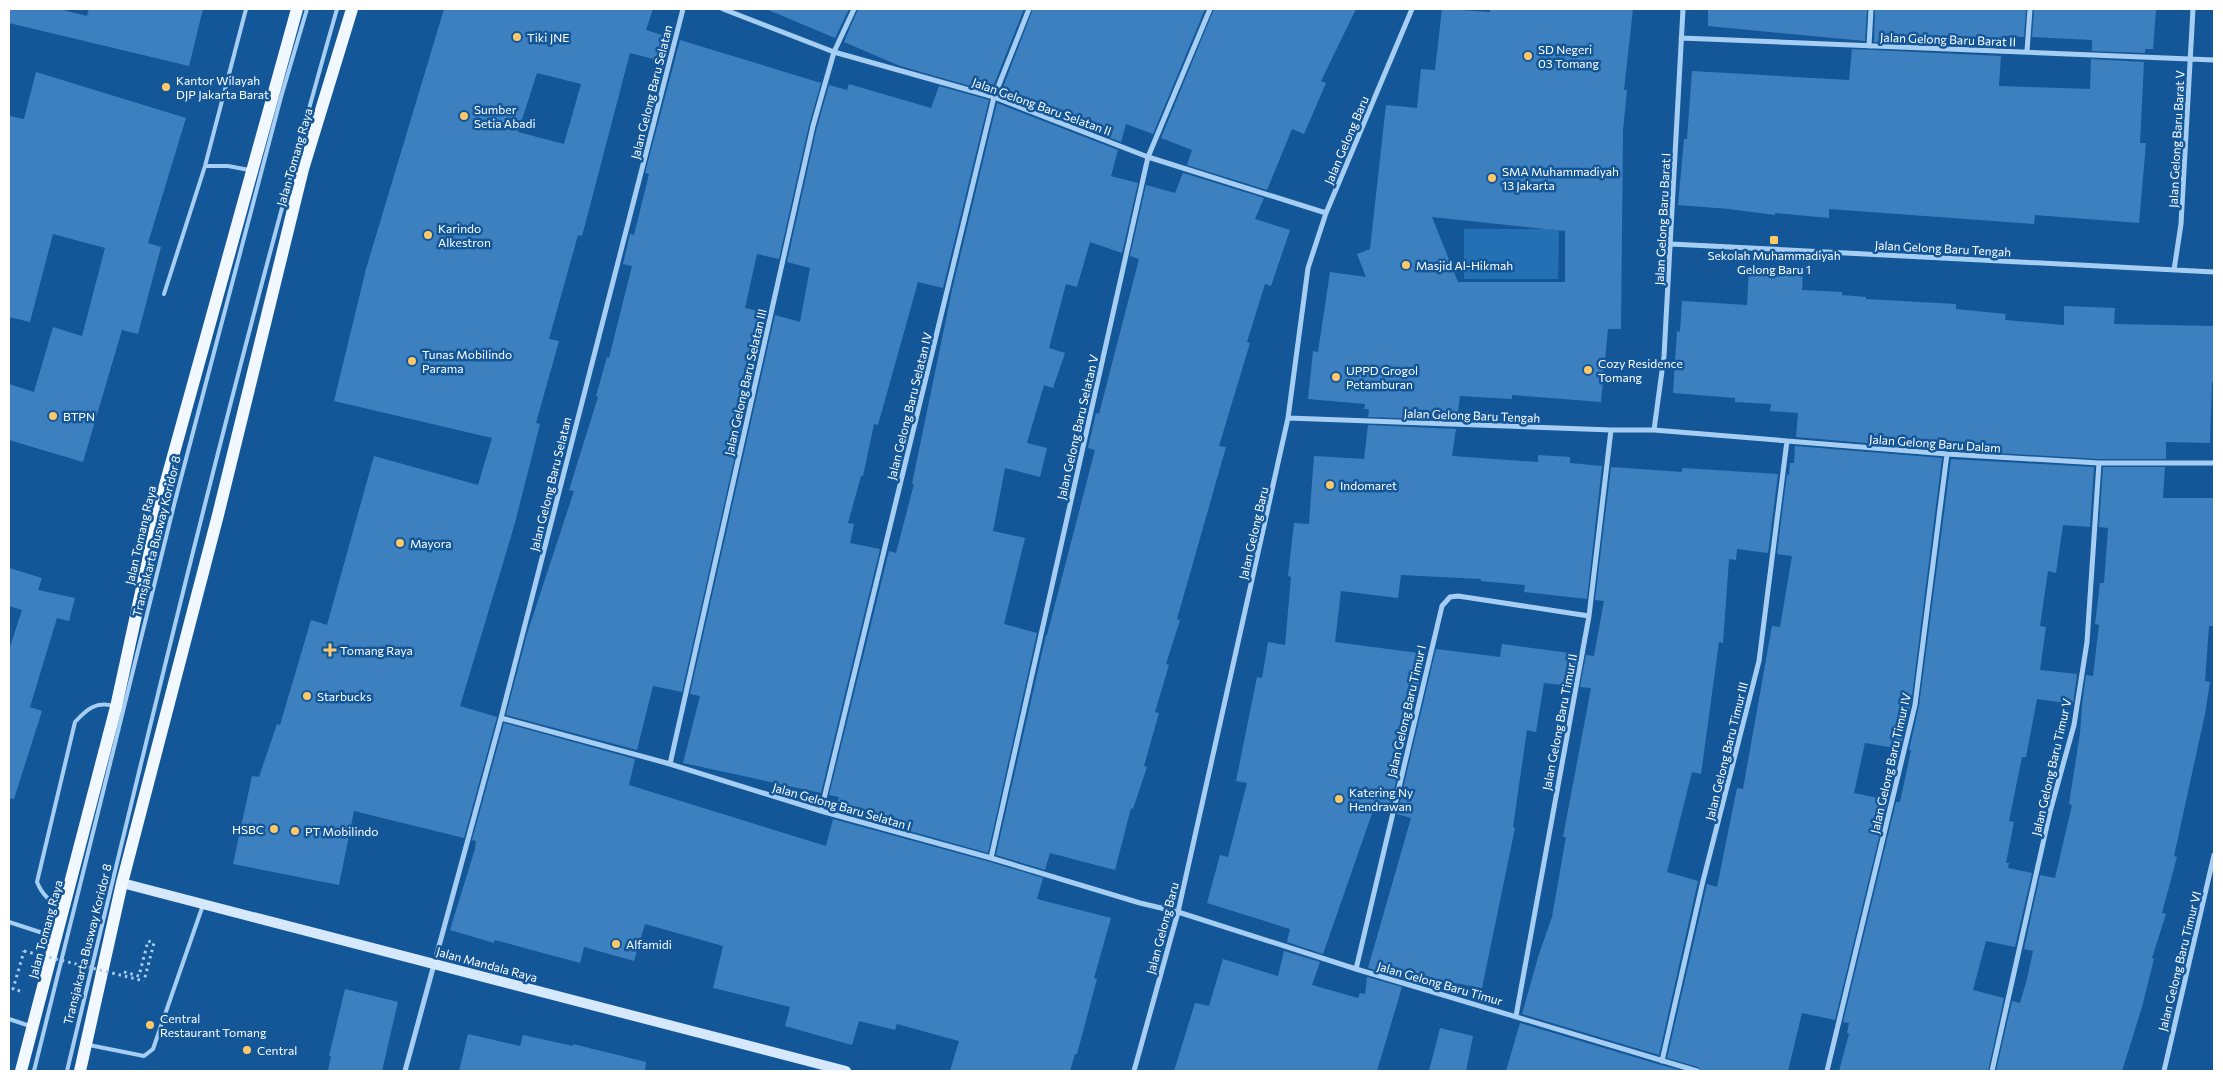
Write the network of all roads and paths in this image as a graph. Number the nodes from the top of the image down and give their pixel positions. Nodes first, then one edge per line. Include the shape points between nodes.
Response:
1 (246, 9) edge
2 (297, 9) edge
3 (307, 9) edge
4 (337, 9) edge
5 (352, 9) edge
6 (683, 9) edge
7 (723, 9) edge
8 (854, 9) edge
9 (1029, 9) edge
10 (1210, 9) edge
11 (1412, 9) edge
12 (1683, 9) edge
13 (1872, 9) edge
14 (2030, 9) edge
15 (2193, 9) edge
16 (1681, 38) junction
17 (1869, 46) junction
18 (834, 52) junction
19 (2028, 52) junction
20 (2191, 59) junction
21 (2214, 60) edge
22 (994, 97) junction
23 (1148, 157) junction
24 (205, 166) junction
25 (252, 170) junction
26 (1326, 213) junction
27 (1671, 244) junction
28 (2174, 270) junction
29 (2214, 272) edge
30 (164, 294) dead end
31 (1288, 418) junction
32 (1611, 430) junction
33 (1654, 430) junction
34 (1787, 442) junction
35 (1947, 454) junction
36 (2098, 463) junction
37 (2214, 463) edge
38 (1589, 616) junction
39 (116, 707) junction
40 (500, 718) junction
41 (670, 764) junction
42 (821, 811) junction
43 (2214, 855) edge
44 (991, 858) junction
45 (122, 883) junction
46 (203, 905) junction
47 (65, 906) junction
48 (1178, 912) junction
49 (9, 922) edge
50 (57, 937) junction
51 (24, 951) dead end
52 (434, 963) junction
53 (1356, 969) junction
54 (139, 976) dead end
55 (1516, 1016) junction
56 (9, 1019) edge
57 (32, 1027) junction
58 (86, 1044) junction
59 (1662, 1061) junction
60 (21, 1071) edge
61 (34, 1071) edge
62 (67, 1071) edge
63 (80, 1071) edge
64 (405, 1071) edge
65 (846, 1071) edge
66 (1134, 1071) edge
67 (1698, 1071) edge
68 (1826, 1071) edge
69 (1992, 1071) edge
70 (2164, 1071) edge

1 - 24 lane
2 - 25 main road, Jalan Tomang Raya
3 - 61 lane, Transjakarta Busway Koridor 8 via 175,501
4 - 62 lane, Transjakarta Busway Koridor 8 via 233,398
5 - 45 main road, Jalan Tomang Raya via 303,169 216,524
6 - 40 street, Jalan Gelong Baru Selatan
7 - 18 street, Jalan Gelong Baru Selatan II
8 - 18 street, Jalan Gelong Baru Selatan III
9 - 22 street, Jalan Gelong Baru Selatan IV
10 - 23 street, Jalan Gelong Baru Selatan V
11 - 26 street, Jalan Gelong Baru
12 - 16 street, Jalan Gelong Baru Barat I
13 - 17 street
14 - 19 street
15 - 20 street, Jalan Gelong Baru Barat V
16 - 17 street, Jalan Gelong Baru Barat II
16 - 27 street, Jalan Gelong Baru Barat I
17 - 19 street, Jalan Gelong Baru Barat II
18 - 22 street, Jalan Gelong Baru Selatan II
18 - 41 street, Jalan Gelong Baru Selatan III via 813,126
19 - 20 street, Jalan Gelong Baru Barat II
20 - 21 street, Jalan Gelong Baru Barat II
20 - 28 street, Jalan Gelong Baru Barat V via 2181,224
22 - 23 street, Jalan Gelong Baru Selatan II
22 - 42 street, Jalan Gelong Baru Selatan IV
23 - 26 street, Jalan Gelong Baru Selatan II
23 - 44 street, Jalan Gelong Baru Selatan V
24 - 25 lane
24 - 30 lane
25 - 39 main road, Jalan Tomang Raya via 162,496
26 - 31 street, Jalan Gelong Baru via 1308,268
27 - 28 street, Jalan Gelong Baru Tengah
27 - 33 street, Jalan Gelong Baru Barat I via 1664,356
28 - 29 street, Jalan Gelong Baru Tengah
31 - 32 street, Jalan Gelong Baru Tengah
31 - 48 street, Jalan Gelong Baru
32 - 33 street, Jalan Gelong Baru Tengah
32 - 38 street, Jalan Gelong Baru Timur II
33 - 34 street, Jalan Gelong Baru Dalam
34 - 35 street, Jalan Gelong Baru Dalam
34 - 59 street, Jalan Gelong Baru Timur III via 1759,661 1702,885
35 - 36 street, Jalan Gelong Baru Dalam
35 - 68 street, Jalan Gelong Baru Timur IV via 1915,705
36 - 37 street, Jalan Gelong Baru Dalam
36 - 69 street, Jalan Gelong Baru Timur V via 2087,642 2074,725 2050,812
38 - 53 street, Jalan Gelong Baru Timur I via 1458,596 1450,597 1442,606
38 - 55 street, Jalan Gelong Baru Timur II
39 - 47 main road, Jalan Tomang Raya
39 - 47 lane via 106,704 88,707 75,722 37,882 42,894 55,904
40 - 41 street, Jalan Gelong Baru Selatan I
40 - 52 street, Jalan Gelong Baru Selatan
41 - 42 street, Jalan Gelong Baru Selatan I
42 - 44 street, Jalan Gelong Baru Selatan I
43 - 70 street, Jalan Gelong Baru Timur VI
44 - 48 street, Jalan Gelong Baru Selatan I
45 - 46 street, Jalan Mandala Raya
45 - 58 main road, Jalan Tomang Raya
46 - 52 street, Jalan Mandala Raya
46 - 58 lane via 149,1054 144,1056
47 - 50 main road, Jalan Tomang Raya
48 - 53 street, Jalan Gelong Baru Timur
48 - 66 street, Jalan Gelong Baru
49 - 50 lane
50 - 57 main road, Jalan Tomang Raya
51 - 54 path, bridge via 144,981 154,943 148,942
52 - 64 street, Jalan Gelong Baru Selatan
52 - 65 street, Jalan Mandala Raya
53 - 55 street, Jalan Gelong Baru Timur
55 - 59 street, Jalan Gelong Baru Timur
56 - 57 lane
57 - 60 main road, Jalan Tomang Raya
58 - 63 main road, Jalan Tomang Raya
59 - 67 street, Jalan Gelong Baru Timur

